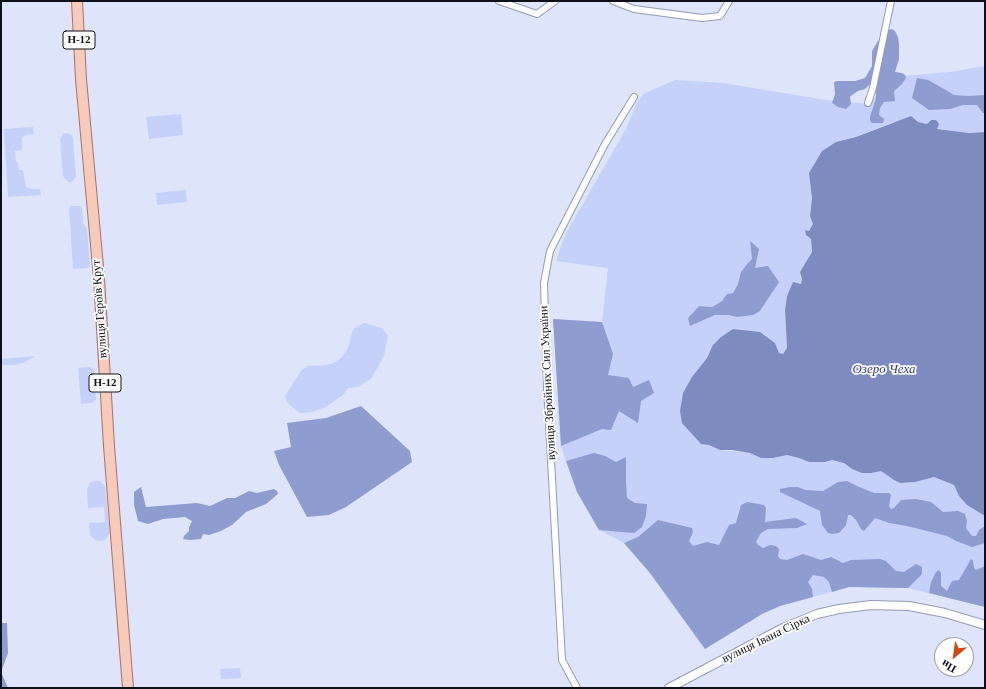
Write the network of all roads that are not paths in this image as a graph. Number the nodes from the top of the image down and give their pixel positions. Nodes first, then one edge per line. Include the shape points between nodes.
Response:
1 (77, 1) edge
2 (499, 1) edge
3 (555, 1) edge
4 (613, 1) edge
5 (729, 1) edge
6 (891, 1) edge
7 (634, 97) dead end
8 (868, 103) dead end
9 (985, 625) edge
10 (128, 688) edge
11 (576, 688) edge
12 (669, 688) edge

1 - 10 main road, вулиця Героїв Крут / Н-12 via 81,86 99,278
2 - 3 street via 537,14
4 - 5 street via 634,9 702,18 720,16
6 - 8 street
7 - 11 street, вулиця Збройних Сил України via 605,144 550,251 544,283 561,653
9 - 12 street, вулиця Івана Сірка via 909,606 871,605 839,609 817,614 783,628

